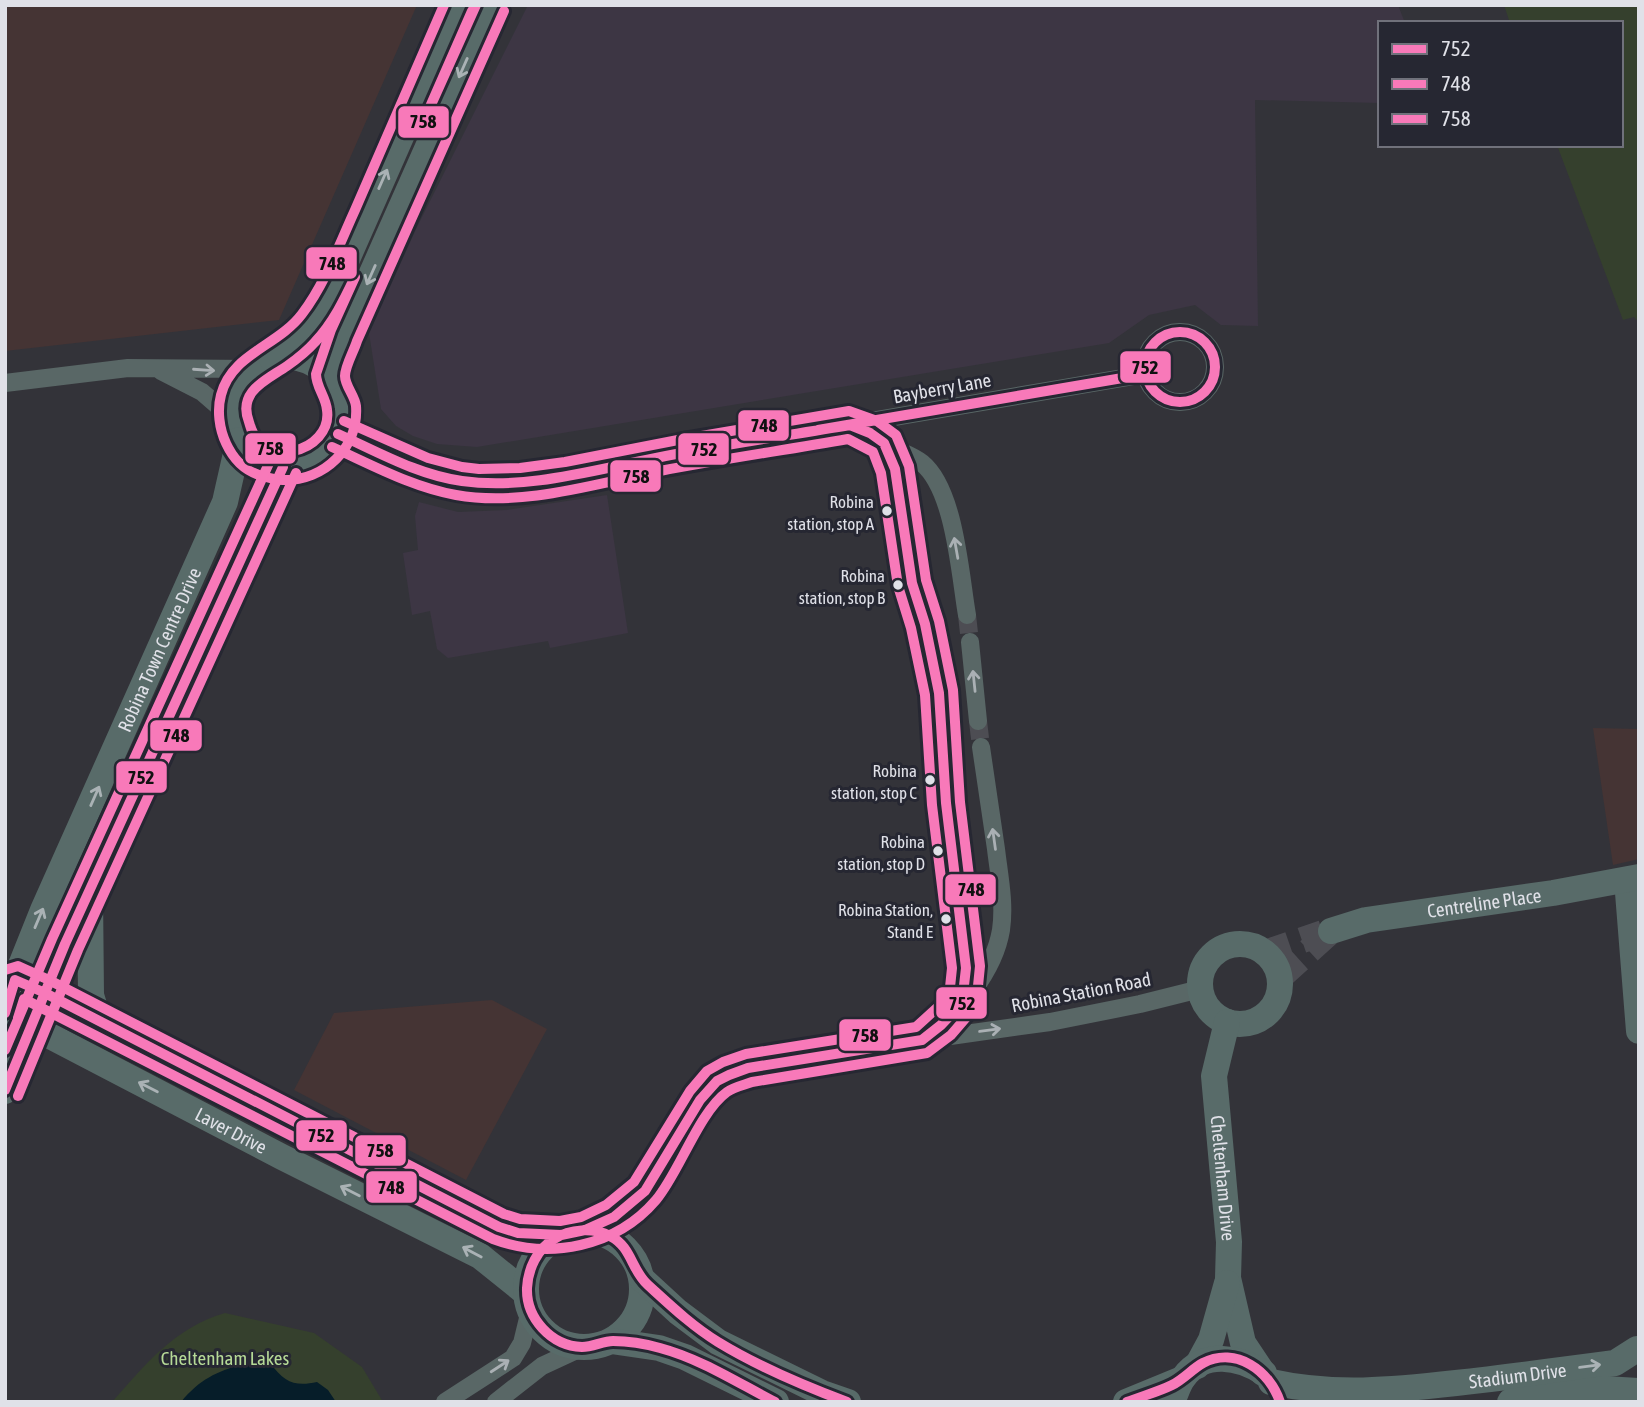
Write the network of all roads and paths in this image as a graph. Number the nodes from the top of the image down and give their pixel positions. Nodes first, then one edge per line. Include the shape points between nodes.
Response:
1 (459, 5) edge
2 (491, 5) edge
3 (262, 364) junction
4 (155, 368) junction
5 (1146, 374) dead end
6 (330, 377) junction
7 (5, 383) edge
8 (850, 425) junction
9 (236, 430) junction
10 (338, 433) junction
11 (884, 443) junction
12 (283, 467) junction
13 (967, 615) tunnel mouth
14 (925, 624) tunnel mouth
15 (970, 642) tunnel mouth
16 (931, 650) tunnel mouth
17 (978, 721) tunnel mouth
18 (940, 727) dead end
19 (982, 747) tunnel mouth
20 (942, 753) dead end
21 (1633, 879) edge
22 (90, 888) junction
23 (1331, 931) tunnel mouth
24 (10, 978) edge
25 (1200, 989) junction
26 (43, 992) junction
27 (962, 1003) junction
28 (13, 1018) edge
29 (99, 1022) junction
30 (1227, 1022) junction
31 (1253, 1023) junction
32 (1639, 1031) edge
33 (922, 1040) junction
34 (1214, 1076) junction
35 (5, 1091) edge
36 (573, 1232) junction
37 (1228, 1278) junction
38 (642, 1279) junction
39 (528, 1302) junction
40 (611, 1341) junction
41 (583, 1347) junction
42 (1638, 1348) edge
43 (1183, 1382) edge
44 (1271, 1386) edge
45 (1639, 1392) edge
46 (445, 1402) edge
47 (496, 1402) edge
48 (776, 1402) edge
49 (848, 1402) edge
50 (1126, 1402) edge
51 (1510, 1402) edge

3 -> 1 main road via 312,324 341,273
2 -> 6 main road via 349,324
4 -> 3 street via 220,371
3 - 6 main road via 288,356 304,359
3 - 9 main road via 239,385 234,398
4 - 7 street
4 - 9 street via 202,392
5 - 8 street, Bayberry Lane
6 - 10 main road via 342,404
8 - 10 street, Bayberry Lane via 505,483 446,478
8 - 11 street
9 - 12 main road via 251,454
24 -> 9 main road, Robina Town Centre Drive via 225,502
10 - 12 main road via 316,460
13 -> 11 street via 940,488 921,463
11 - 14 street via 895,469 912,583
12 - 22 main road, Robina Town Centre Drive
17 -> 15 street
16 - 18 street
27 -> 19 street via 988,968 1001,932 1000,879
20 - 27 street via 966,968
21 - 23 main road, Centreline Place via 1366,920
21 - 32 main road
22 - 26 main road, Robina Town Centre Drive
22 - 29 main road via 91,995
24 - 26 main road, Laver Drive
24 - 28 main road, Robina Town Centre Drive
25 - 30 main road via 1210,1011
25 - 31 main road via 1209,959 1226,946 1249,945 1265,953 1280,977 1279,994 1271,1010
33 -> 25 street, Robina Station Road via 1050,1022
26 - 28 main road, Robina Town Centre Drive
26 - 29 main road, Laver Drive
27 - 33 street
28 - 35 main road, Robina Town Centre Drive
39 -> 28 main road, Laver Drive via 481,1256
29 - 36 main road, Laver Drive via 499,1227 518,1233
30 - 31 main road
30 - 34 main road, Cheltenham Drive
31 - 34 main road
33 - 36 street, Robina Station Road via 748,1068 717,1081 700,1100 645,1191 614,1217
34 - 37 main road, Cheltenham Drive
36 - 38 main road via 612,1237 626,1248
36 - 39 main road via 546,1245 535,1258 527,1275
37 - 43 main road, Cheltenham Drive via 1211,1340
37 - 44 main road, Cheltenham Drive via 1243,1343
38 - 40 main road via 636,1315
38 - 49 main road via 718,1342
39 - 41 main road via 537,1322 557,1340
46 -> 39 street via 513,1358 522,1343
40 - 41 main road
40 - 48 main road via 685,1357
41 - 47 street via 542,1366
44 -> 42 main road, Stadium Drive via 1331,1391 1413,1388 1615,1363
42 - 45 main road via 1631,1371
43 - 44 main road, Stadium Drive via 1213,1359 1231,1359 1249,1363
43 - 50 main road
45 - 51 main road, Stadium Drive via 1605,1389

